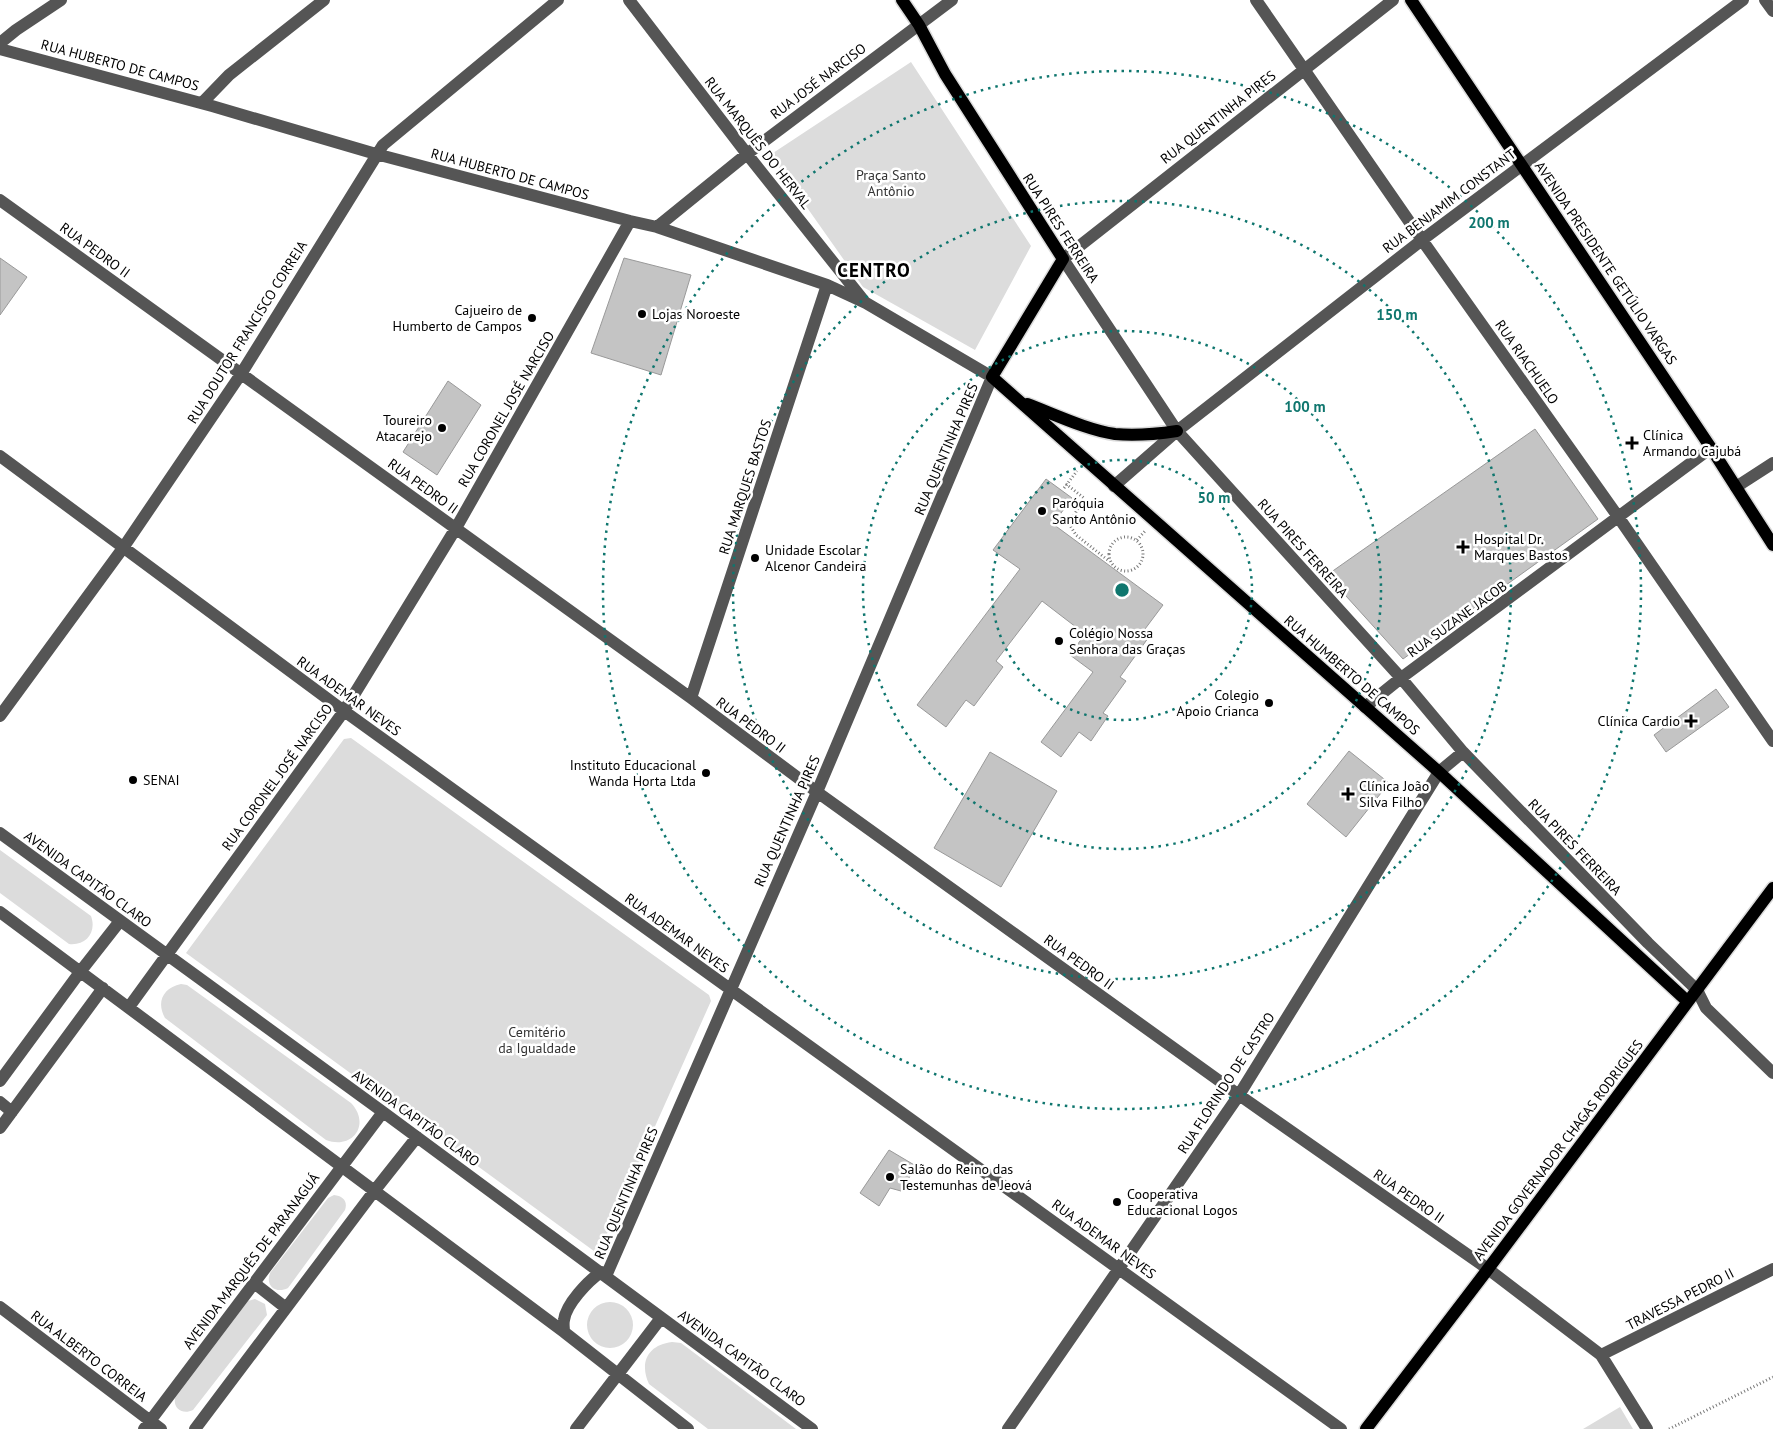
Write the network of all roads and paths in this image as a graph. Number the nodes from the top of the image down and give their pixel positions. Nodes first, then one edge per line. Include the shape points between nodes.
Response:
1 (61, 0) edge
2 (324, 0) edge
3 (558, 0) edge
4 (628, 0) edge
5 (902, 0) edge
6 (952, 0) edge
7 (1256, 0) edge
8 (1393, 0) edge
9 (1411, 0) edge
10 (1743, 0) edge
11 (1764, 0) edge
12 (1773, 11) edge
13 (919, 25) junction
14 (0, 43) edge
15 (0, 49) edge
16 (1304, 68) junction
17 (202, 103) junction
18 (376, 154) junction
19 (747, 154) junction
20 (1523, 164) junction
21 (0, 200) edge
22 (630, 221) junction
23 (657, 227) junction
24 (1422, 240) junction
25 (1063, 260) junction
26 (827, 285) junction
27 (866, 303) junction
28 (241, 374) junction
29 (992, 377) junction
30 (1019, 401) junction
31 (1177, 431) junction
32 (1711, 448) junction
33 (0, 456) edge
34 (1085, 460) junction
35 (1773, 463) edge
36 (1114, 486) junction
37 (1736, 487) junction
38 (1619, 518) junction
39 (456, 528) junction
40 (1773, 545) edge
41 (123, 548) junction
42 (1109, 561) junction
43 (1401, 678) junction
44 (691, 698) junction
45 (1365, 707) junction
46 (344, 711) junction
47 (0, 716) edge
48 (1773, 741) edge
49 (1462, 752) junction
50 (1439, 772) junction
51 (817, 792) junction
52 (0, 833) edge
53 (1773, 888) edge
54 (0, 912) edge
55 (120, 921) junction
56 (166, 955) junction
57 (80, 972) junction
58 (103, 988) junction
59 (730, 990) junction
60 (1697, 990) junction
61 (1687, 1001) junction
62 (128, 1007) junction
63 (1706, 1008) junction
64 (1773, 1073) edge
65 (0, 1081) edge
66 (1239, 1095) junction
67 (0, 1102) edge
68 (12, 1112) junction
69 (383, 1112) junction
70 (0, 1128) edge
71 (417, 1138) junction
72 (341, 1166) junction
73 (375, 1190) junction
74 (1120, 1269) junction
75 (1488, 1269) junction
76 (1773, 1269) edge
77 (604, 1274) junction
78 (254, 1283) junction
79 (0, 1308) edge
80 (286, 1308) junction
81 (661, 1318) junction
82 (564, 1332) junction
83 (1601, 1355) junction
84 (617, 1374) junction
85 (1773, 1377) edge
86 (147, 1425) edge
87 (160, 1429) edge
88 (195, 1429) edge
89 (576, 1429) edge
90 (688, 1429) edge
91 (812, 1429) edge
92 (1008, 1429) edge
93 (1341, 1429) edge
94 (1366, 1429) edge
95 (1647, 1429) edge
96 (1669, 1429) edge

1 - 14 street
2 - 17 street via 229,75
3 - 18 street, RUA DOUTOR FRANCISCO CORREIA
4 - 19 street, RUA MARQUÊS DO HERVAL
5 - 13 main road, RUA PIRES FERREIRA
6 - 13 street, RUA JOSÉ NARCISO
7 - 16 street, RUA RIACHUELO
8 - 16 street, RUA QUENTINHA PIRES
9 - 20 main road, AVENIDA PRESIDENTE GETÚLIO VARGAS
10 - 20 street, RUA BENJAMIM CONSTANT
11 - 12 street
13 - 19 street, RUA JOSÉ NARCISO
13 - 25 main road, RUA PIRES FERREIRA via 945,74
15 - 17 street, RUA HUBERTO DE CAMPOS
16 - 24 street, RUA RIACHUELO
16 - 25 street, RUA QUENTINHA PIRES
17 - 18 street, RUA HUBERTO DE CAMPOS
18 - 22 street, RUA HUBERTO DE CAMPOS
18 - 28 street, RUA DOUTOR FRANCISCO CORREIA
19 - 23 street, RUA JOSÉ NARCISO
19 - 27 street, RUA MARQUÊS DO HERVAL
20 - 24 street, RUA BENJAMIM CONSTANT
20 - 32 main road, AVENIDA PRESIDENTE GETÚLIO VARGAS
21 - 28 street, RUA PEDRO II
22 - 23 street, RUA HUBERTO DE CAMPOS
22 - 39 street, RUA CORONEL JOSÉ NARCISO
23 - 26 street, RUA HUBERTO DE CAMPOS
24 - 31 street, RUA BENJAMIM CONSTANT
24 - 38 street, RUA RIACHUELO
25 - 29 main road
25 - 31 street, RUA PIRES FERREIRA
26 - 27 street, RUA HUBERTO DE CAMPOS
26 - 44 street, RUA MARQUES BASTOS
27 - 29 street, RUA HUBERTO DE CAMPOS
28 - 39 street, RUA PEDRO II
28 - 41 street, RUA DOUTOR FRANCISCO CORREIA
29 - 30 main road, RUA HUMBERTO DE CAMPOS
29 - 51 street, RUA QUENTINHA PIRES
30 - 31 main road via 1115,434
30 - 34 main road, RUA HUMBERTO DE CAMPOS
31 - 36 street, RUA BENJAMIM CONSTANT
31 - 43 street, RUA PIRES FERREIRA
32 - 37 main road, AVENIDA PRESIDENTE GETÚLIO VARGAS
32 - 38 street, RUA SUZANE JACOB
33 - 41 street, RUA ADEMAR NEVES
34 - 36 main road, RUA HUMBERTO DE CAMPOS
34 - 42 path via 1065,486 1084,498 1069,524 1076,535
35 - 37 street
36 - 45 main road, RUA HUMBERTO DE CAMPOS
37 - 40 main road, AVENIDA PRESIDENTE GETÚLIO VARGAS
38 - 43 street, RUA SUZANE JACOB
38 - 48 street, RUA RIACHUELO
39 - 44 street, RUA PEDRO II
39 - 46 street, RUA CORONEL JOSÉ NARCISO
41 - 46 street, RUA ADEMAR NEVES
41 - 47 street, RUA DOUTOR FRANCISCO CORREIA
42 - 42 path via 1116,569 1126,572 1135,569 1142,561 1144,551 1137,540 1121,536 1112,542 1108,551
43 - 45 street, RUA SUZANE JACOB
43 - 49 street, RUA PIRES FERREIRA
44 - 51 street, RUA PEDRO II
45 - 50 main road, RUA HUMBERTO DE CAMPOS
46 - 56 street, RUA CORONEL JOSÉ NARCISO
46 - 59 street, RUA ADEMAR NEVES
49 - 50 street, RUA FLORINDO DE CASTRO
49 - 60 street, RUA PIRES FERREIRA
50 - 61 main road, RUA HUMBERTO DE CAMPOS
50 - 66 street, RUA FLORINDO DE CASTRO
51 - 59 street, RUA QUENTINHA PIRES
51 - 66 street, RUA PEDRO II
52 - 55 street, AVENIDA CAPITÃO CLARO
53 - 60 main road, AVENIDA GOVERNADOR CHAGAS RODRIGUES
54 - 57 street
55 - 56 street, AVENIDA CAPITÃO CLARO
55 - 57 street
56 - 62 street, RUA CORONEL JOSÉ NARCISO
56 - 69 street, AVENIDA CAPITÃO CLARO
57 - 58 street
57 - 65 street
58 - 62 street
58 - 68 street
59 - 74 street, RUA ADEMAR NEVES
59 - 77 street, RUA QUENTINHA PIRES
60 - 61 main road, AVENIDA GOVERNADOR CHAGAS RODRIGUES
60 - 63 street, RUA PIRES FERREIRA
61 - 63 street
61 - 75 main road, AVENIDA GOVERNADOR CHAGAS RODRIGUES
62 - 72 street
63 - 64 street
66 - 74 street, RUA FLORINDO DE CASTRO
66 - 75 street, RUA PEDRO II
67 - 68 street
68 - 70 street
69 - 71 street, AVENIDA CAPITÃO CLARO
69 - 72 street, AVENIDA MARQUÊS DE PARANAGUÁ
71 - 73 street
71 - 77 street, AVENIDA CAPITÃO CLARO
72 - 73 street
72 - 78 street, AVENIDA MARQUÊS DE PARANAGUÁ
73 - 80 street
73 - 82 street
74 - 92 street, RUA FLORINDO DE CASTRO
74 - 93 street, RUA ADEMAR NEVES
75 - 83 street, RUA PEDRO II
75 - 94 main road, AVENIDA GOVERNADOR CHAGAS RODRIGUES
76 - 83 street, TRAVESSA PEDRO II
77 - 81 street, AVENIDA CAPITÃO CLARO
77 - 82 street via 589,1281 568,1308
78 - 80 street
78 - 86 street, AVENIDA MARQUÊS DE PARANAGUÁ
79 - 86 street, RUA ALBERTO CORREIA
80 - 88 street
81 - 84 street
81 - 91 street, AVENIDA CAPITÃO CLARO
82 - 84 street
83 - 95 street
84 - 89 street
84 - 90 street
85 - 96 path
86 - 87 street, RUA ALBERTO CORREIA

